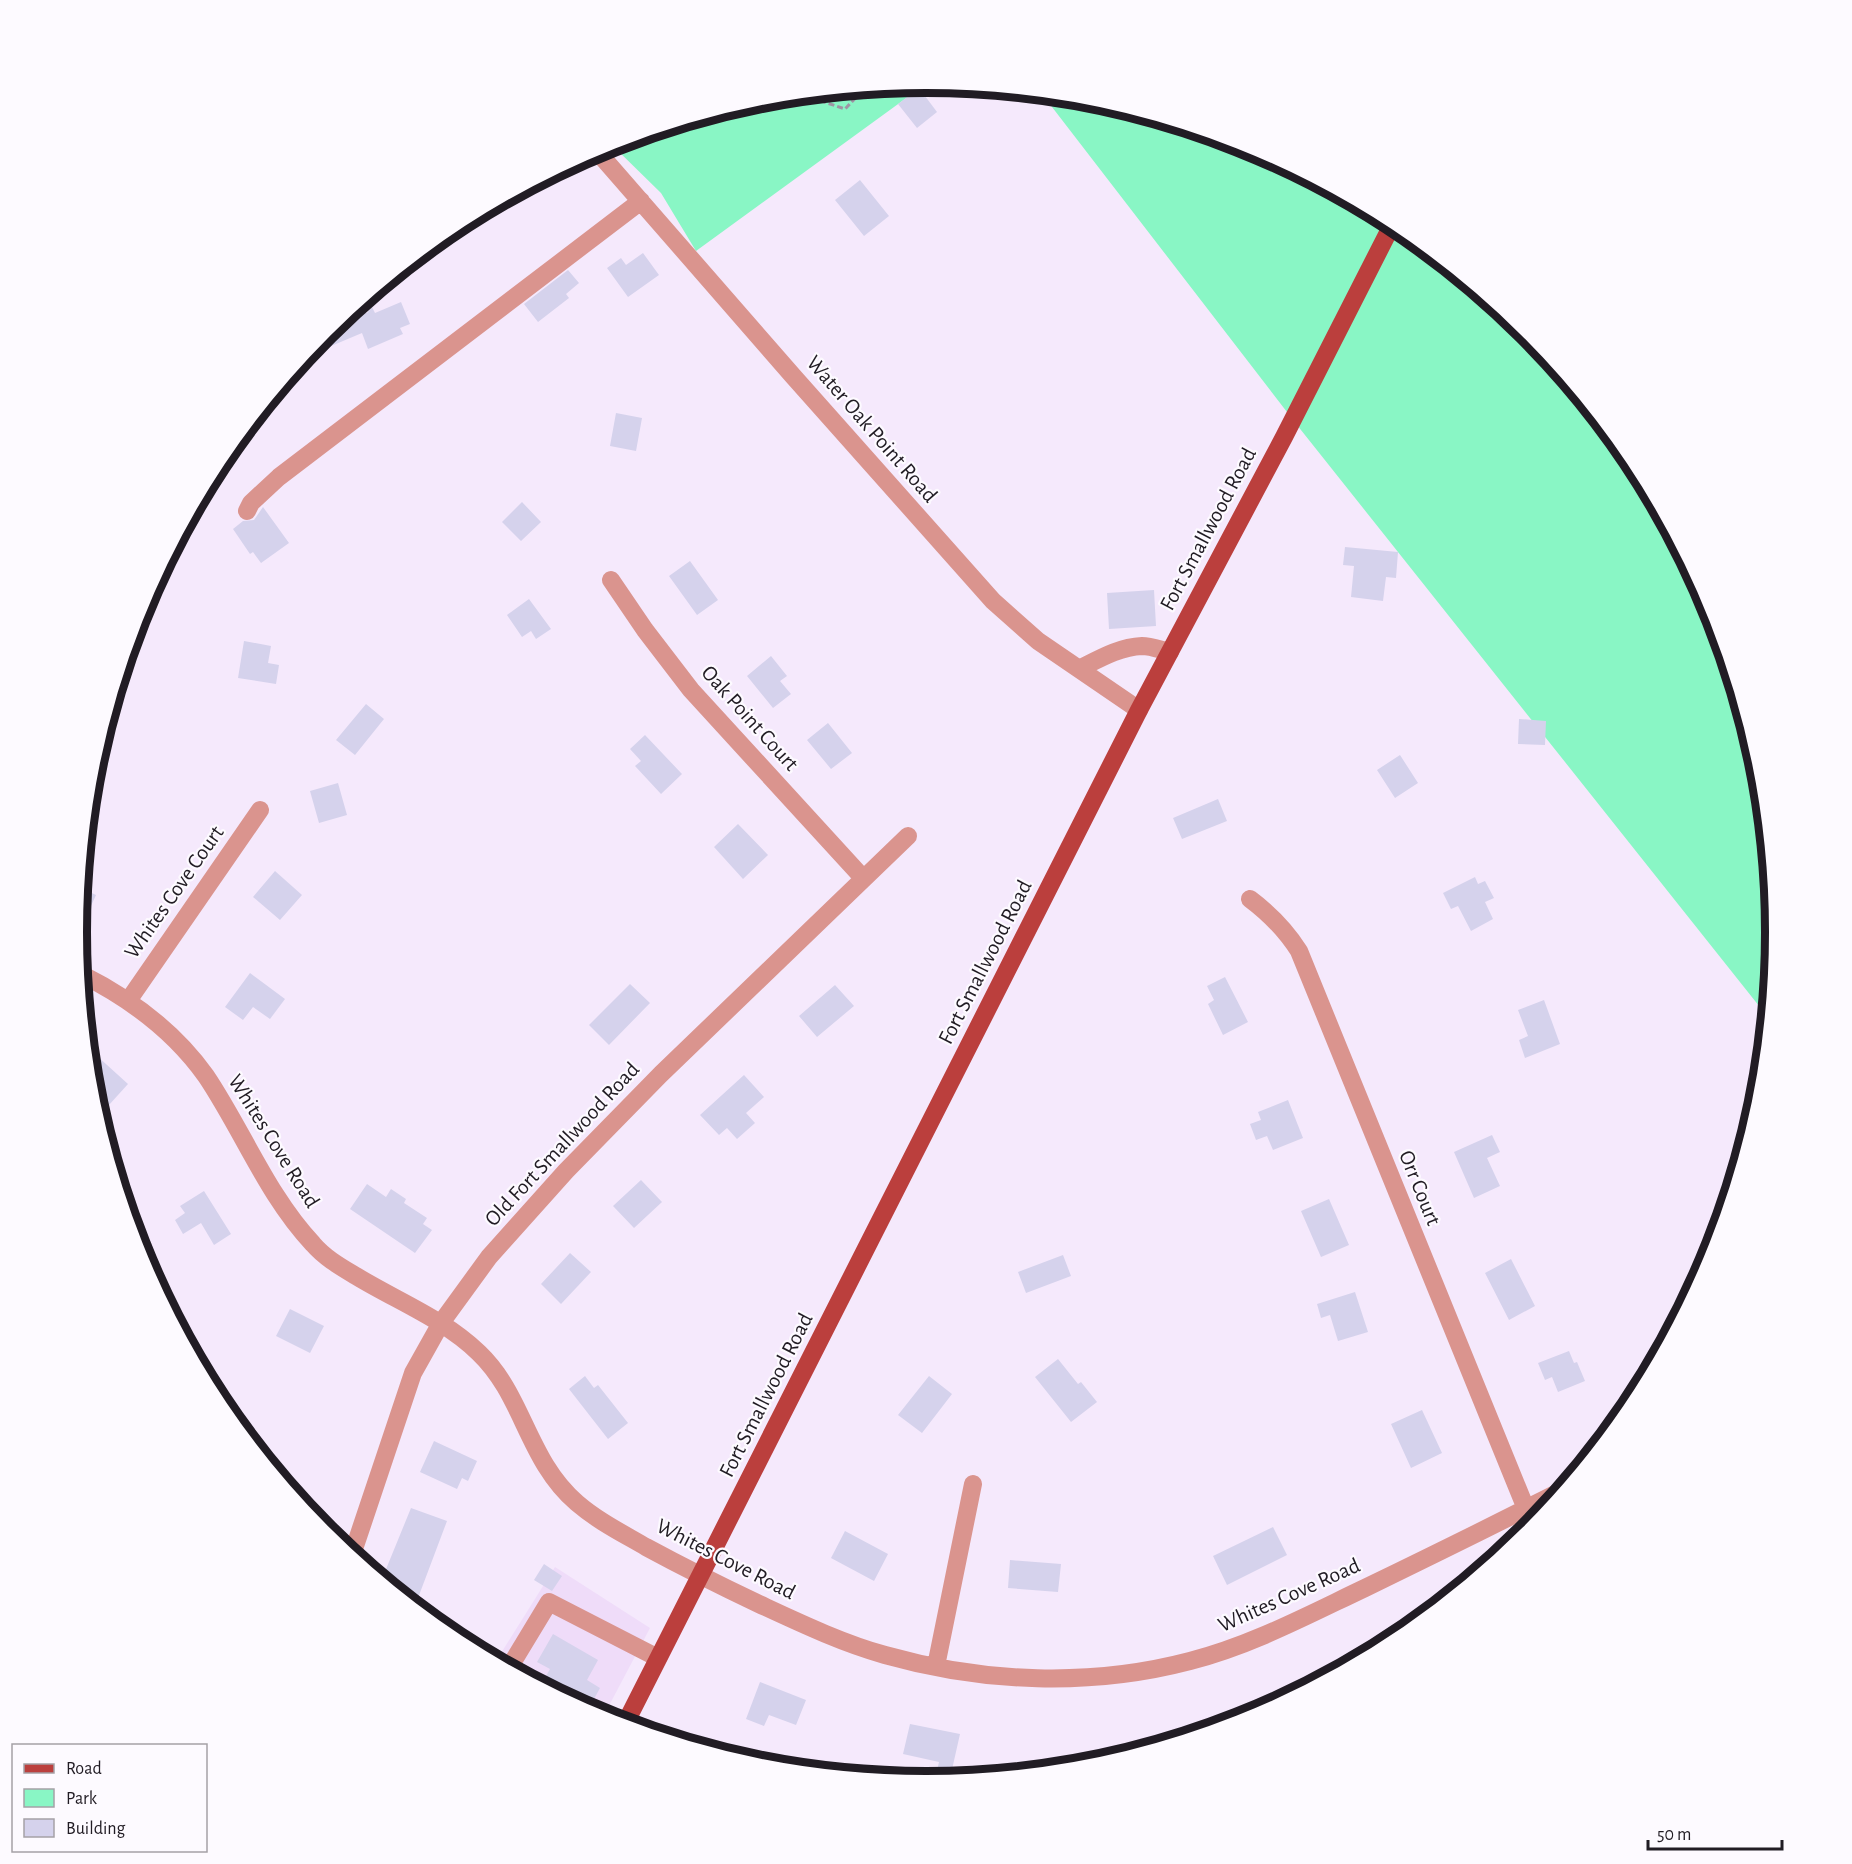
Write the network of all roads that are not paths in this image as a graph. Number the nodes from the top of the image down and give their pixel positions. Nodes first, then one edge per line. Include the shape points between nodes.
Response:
1 (603, 158) edge
2 (641, 201) junction
3 (1389, 232) edge
4 (247, 511) dead end
5 (611, 580) dead end
6 (1170, 652) junction
7 (1079, 669) junction
8 (1139, 710) junction
9 (260, 810) dead end
10 (908, 836) dead end
11 (863, 878) junction
12 (1250, 899) dead end
13 (89, 978) edge
14 (129, 1001) junction
15 (441, 1323) junction
16 (973, 1484) dead end
17 (1528, 1515) edge
18 (1525, 1519) edge
19 (355, 1546) edge
20 (700, 1576) junction
21 (658, 1658) junction
22 (512, 1662) edge
23 (936, 1666) junction
24 (629, 1716) edge

1 - 2 street, Water Oak Point Road
2 - 4 street via 279,477
2 - 7 street, Water Oak Point Road via 963,569 1030,633
3 - 6 main road, Fort Smallwood Road
5 - 11 street, Oak Point Court via 691,690
6 - 7 street via 1143,646 1126,649
6 - 8 main road, Fort Smallwood Road
7 - 8 street, Water Oak Point Road
8 - 20 main road, Fort Smallwood Road
9 - 14 street, Whites Cove Court
10 - 11 street, Old Fort Smallwood Road
11 - 15 street, Old Fort Smallwood Road via 566,1171 489,1257
12 - 17 street, Orr Court via 1271,915 1299,951
13 - 14 street, Whites Cove Road
14 - 15 street, Whites Cove Road via 187,1052 206,1077 282,1205 314,1246 367,1283
15 - 19 street, Old Fort Smallwood Road via 413,1373
15 - 20 street, Whites Cove Road via 464,1339 495,1370 544,1465 573,1500 591,1515
16 - 23 street
18 - 23 street, Whites Cove Road via 1274,1632 1192,1661 1143,1672 1035,1679
20 - 21 main road, Fort Smallwood Road
20 - 23 street, Whites Cove Road via 845,1642
21 - 22 street via 549,1602
21 - 24 main road, Fort Smallwood Road

